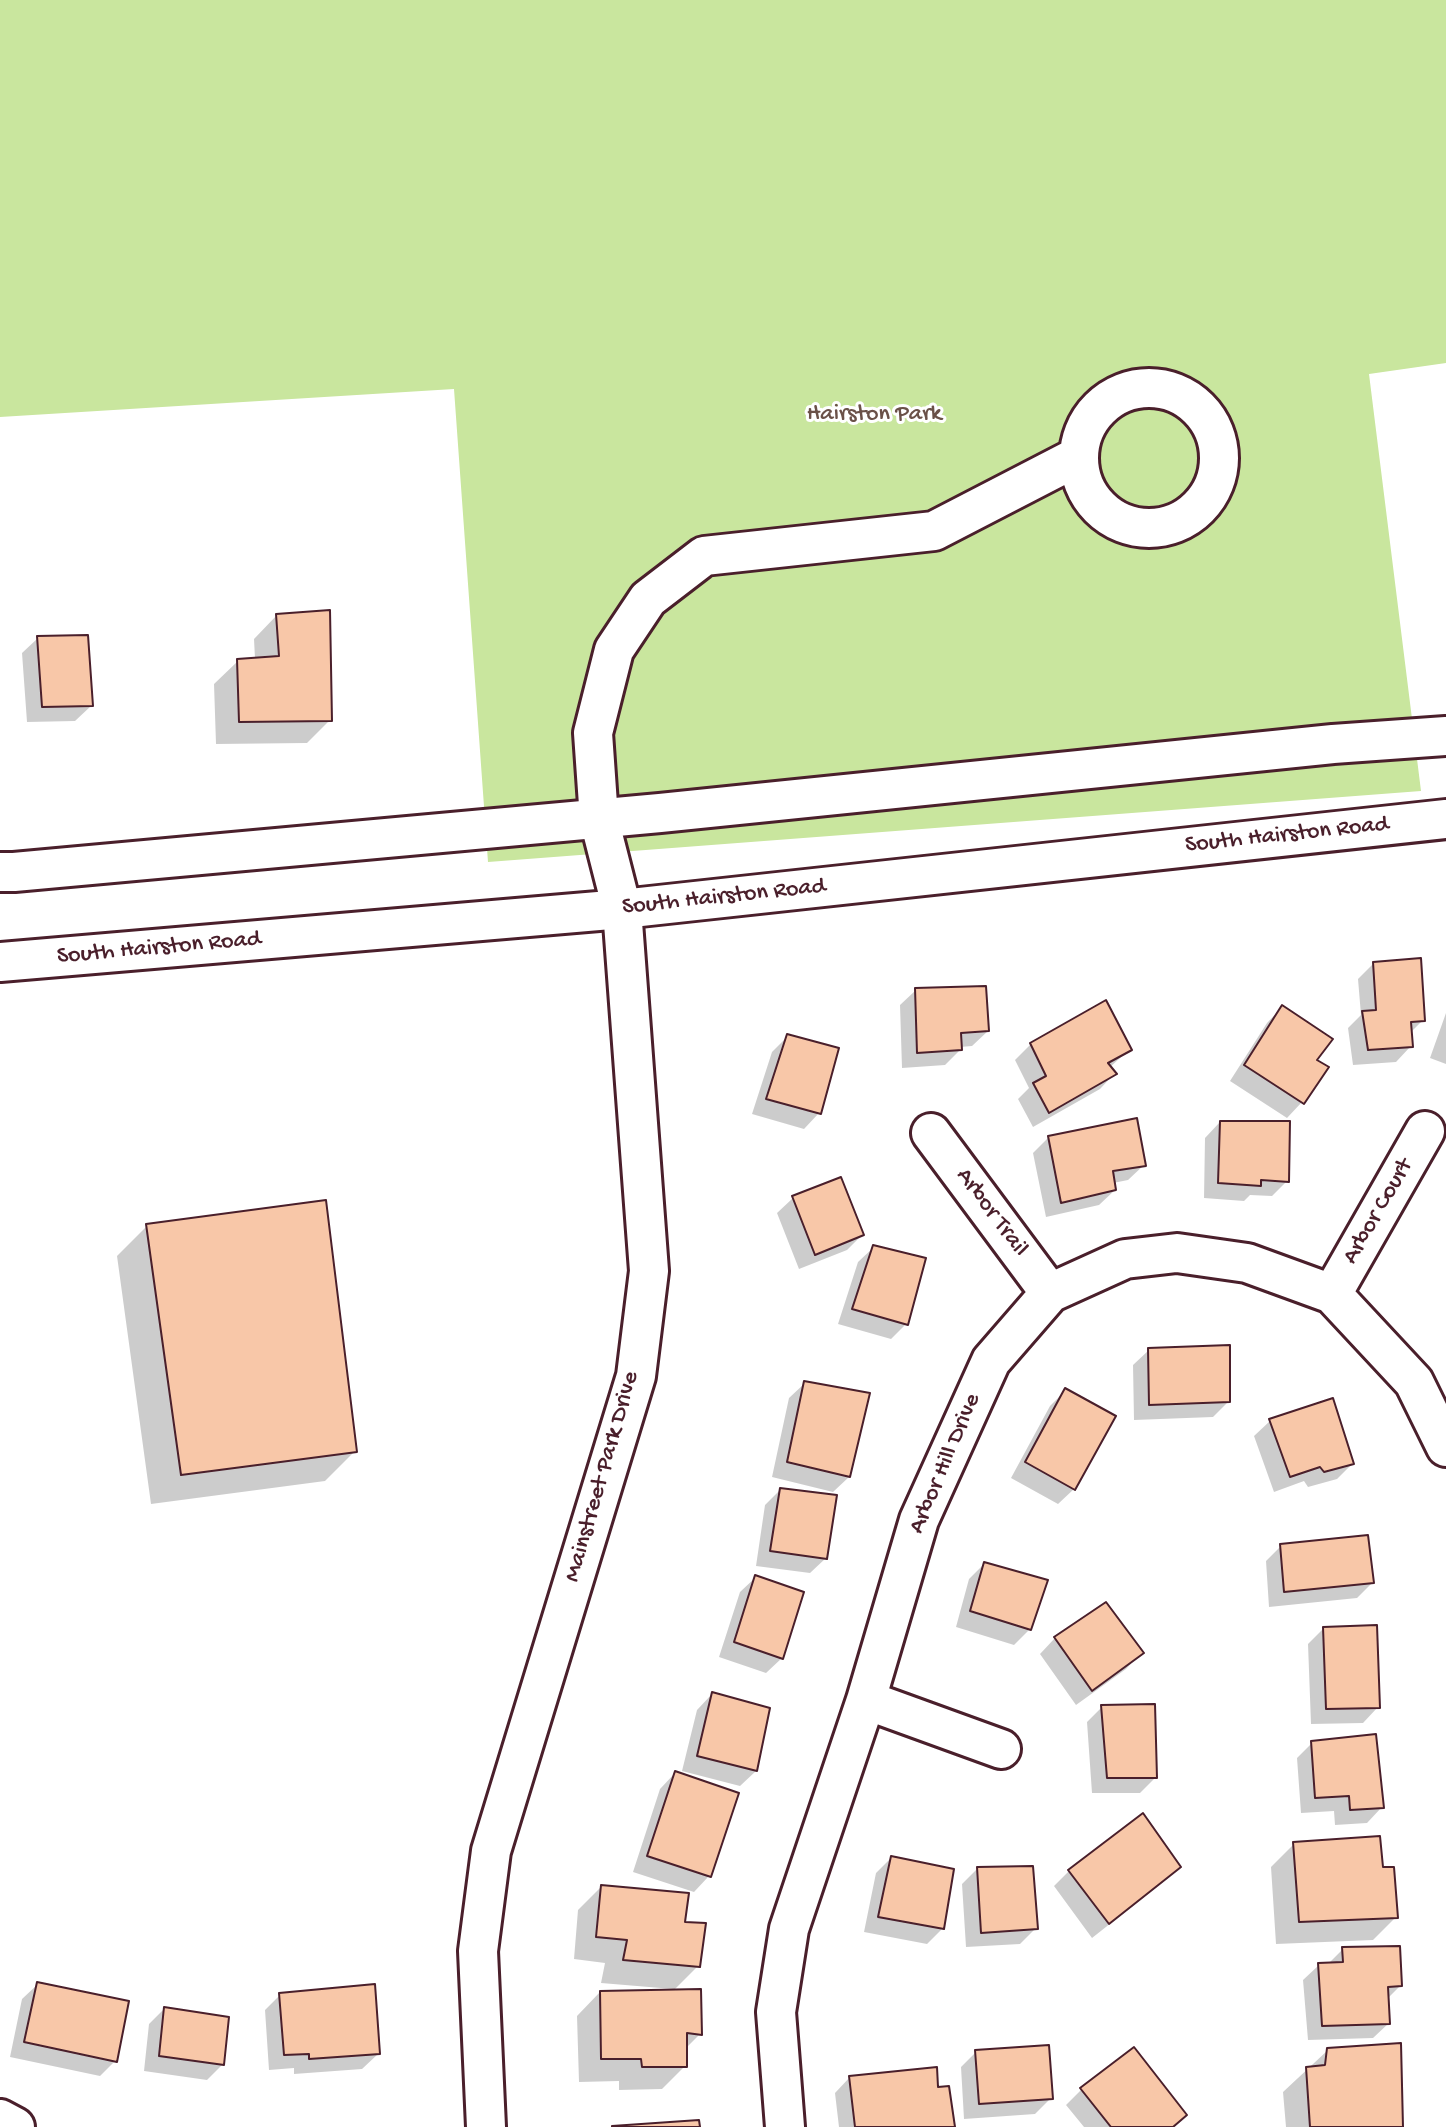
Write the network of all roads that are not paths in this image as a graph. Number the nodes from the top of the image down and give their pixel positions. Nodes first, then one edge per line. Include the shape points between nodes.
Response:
1 (1079, 456) dead end
2 (1446, 736) edge
3 (599, 819) junction
4 (1446, 819) edge
5 (0, 872) edge
6 (622, 909) junction
7 (0, 962) edge
8 (1425, 1131) dead end
9 (931, 1133) dead end
10 (1051, 1293) junction
11 (1332, 1294) junction
12 (1446, 1447) edge
13 (866, 1700) junction
14 (1001, 1749) dead end
15 (0, 2119) edge
16 (15, 2127) edge
17 (486, 2127) edge
18 (785, 2127) edge

1 - 3 street, Mainstreet Park Drive via 934,531 704,556 648,599 614,650 593,733
2 - 3 street
3 - 5 street
3 - 6 street, Mainstreet Park Drive
4 - 6 street, South Hairston Road
6 - 7 street, South Hairston Road
6 - 17 street, Mainstreet Park Drive via 649,1271 636,1376 491,1851 478,1951
8 - 11 street, Arbor Court
9 - 10 street, Arbor Trail
10 - 11 street, Arbor Hill Drive via 1125,1259 1177,1253 1247,1263
10 - 13 street, Arbor Hill Drive via 991,1361 919,1520
11 - 12 street, Arbor Hill Drive via 1414,1382
13 - 14 street
13 - 18 street, Arbor Hill Drive via 789,1929 776,2012
15 - 16 street

